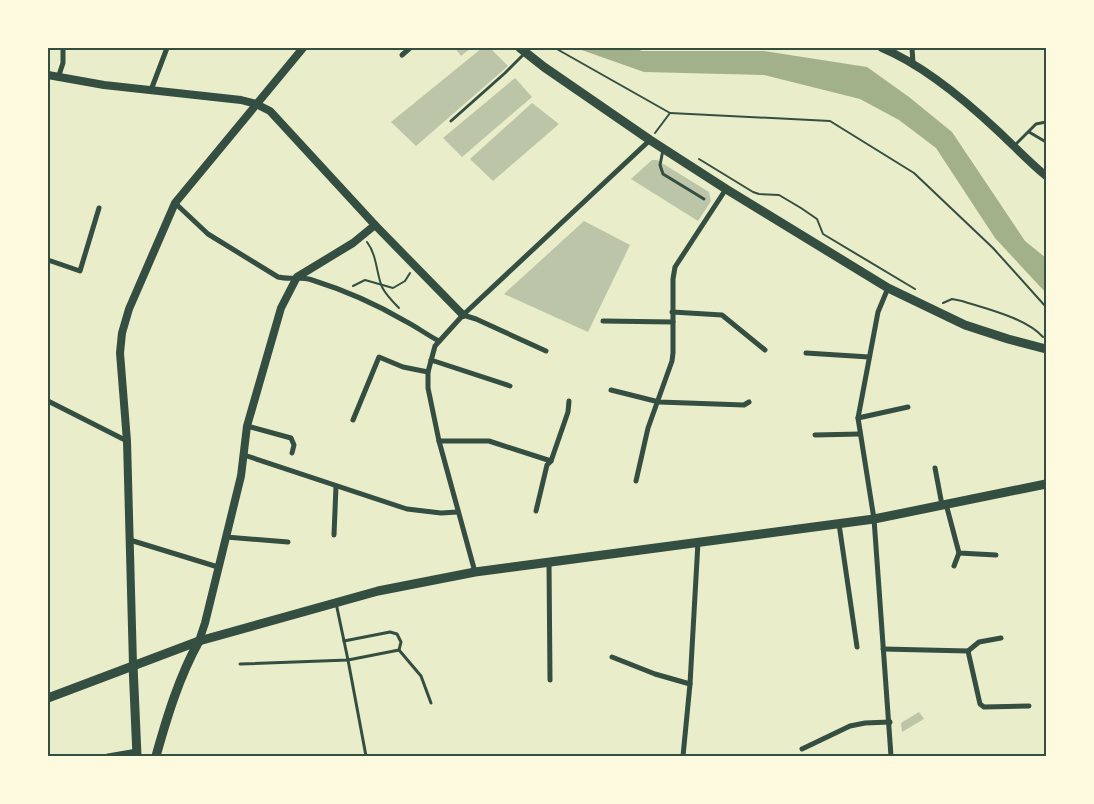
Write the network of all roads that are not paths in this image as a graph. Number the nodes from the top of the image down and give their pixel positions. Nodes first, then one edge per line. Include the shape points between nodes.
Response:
1 (63, 48) edge
2 (168, 48) edge
3 (303, 48) edge
4 (410, 48) edge
5 (882, 48) edge
6 (912, 48) edge
7 (523, 50) edge
8 (402, 55) dead end
9 (913, 63) junction
10 (48, 76) edge
11 (58, 78) junction
12 (151, 90) junction
13 (256, 104) junction
14 (451, 120) dead end
15 (1046, 122) edge
16 (1028, 132) junction
17 (650, 140) junction
18 (1046, 142) edge
19 (1014, 146) junction
20 (664, 149) junction
21 (1046, 176) edge
22 (726, 189) junction
23 (704, 200) dead end
24 (175, 203) junction
25 (99, 208) dead end
26 (375, 225) junction
27 (48, 260) edge
28 (297, 277) junction
29 (888, 288) junction
30 (672, 312) junction
31 (463, 315) junction
32 (603, 321) dead end
33 (673, 322) junction
34 (439, 341) junction
35 (1046, 348) edge
36 (765, 350) dead end
37 (546, 351) dead end
38 (806, 353) dead end
39 (869, 357) junction
40 (431, 360) junction
41 (428, 372) junction
42 (510, 386) dead end
43 (611, 390) dead end
44 (569, 401) dead end
45 (48, 402) edge
46 (659, 402) junction
47 (749, 402) dead end
48 (908, 407) dead end
49 (858, 418) junction
50 (353, 420) dead end
51 (248, 426) junction
52 (815, 434) dead end
53 (860, 434) junction
54 (127, 440) junction
55 (439, 441) junction
56 (292, 454) dead end
57 (244, 455) junction
58 (550, 461) junction
59 (935, 468) dead end
60 (636, 481) dead end
61 (1046, 484) edge
62 (336, 486) junction
63 (944, 504) junction
64 (536, 511) dead end
65 (458, 512) junction
66 (874, 519) junction
67 (839, 524) junction
68 (334, 535) dead end
69 (226, 537) junction
70 (130, 540) junction
71 (288, 542) dead end
72 (698, 542) junction
73 (959, 553) junction
74 (996, 556) dead end
75 (549, 563) junction
76 (954, 566) dead end
77 (218, 567) junction
78 (475, 572) junction
79 (336, 602) junction
80 (1001, 638) dead end
81 (199, 641) junction
82 (344, 641) junction
83 (857, 647) dead end
84 (882, 649) junction
85 (398, 650) junction
86 (968, 651) junction
87 (612, 657) dead end
88 (348, 660) junction
89 (240, 664) dead end
90 (133, 665) junction
91 (550, 680) dead end
92 (690, 684) junction
93 (48, 698) edge
94 (431, 704) dead end
95 (1029, 706) dead end
96 (890, 722) junction
97 (802, 749) dead end
98 (137, 754) edge
99 (108, 756) edge
100 (156, 756) edge
101 (366, 756) edge
102 (683, 756) edge
103 (891, 756) edge

1 - 11 street
2 - 12 street
3 - 13 street
4 - 8 street
5 - 9 street
6 - 9 street
7 - 14 lane via 505,74
7 - 17 main road
9 - 19 street
10 - 11 street
11 - 12 street
12 - 13 street
13 - 24 street
13 - 26 street via 270,112
15 - 16 lane via 1036,124
16 - 18 lane
16 - 19 lane
17 - 20 main road
17 - 31 street
19 - 21 street
20 - 22 main road
20 - 23 lane via 660,165 663,174
22 - 29 main road
22 - 30 street via 675,267
24 - 28 street via 208,234 269,272 286,279
24 - 54 street via 129,308 122,333 120,353
25 - 27 street via 80,272
26 - 28 street
26 - 31 street
28 - 34 street via 368,301
28 - 51 street via 280,308
29 - 35 main road via 965,326
29 - 39 street via 878,312
30 - 33 street
30 - 36 street via 722,315
31 - 34 street
31 - 37 street
32 - 33 street
33 - 46 street via 672,361
34 - 40 street
38 - 39 street
39 - 49 street
40 - 41 street
40 - 42 street
41 - 50 street via 403,367 379,357
41 - 55 street via 428,388
43 - 46 street
44 - 58 street
45 - 54 street
46 - 47 street via 744,405
46 - 60 street via 648,428
48 - 49 street
49 - 53 street
51 - 56 street via 291,438 294,445
51 - 57 street
52 - 53 street
53 - 66 street
54 - 70 street
55 - 58 street via 489,441
55 - 65 street
57 - 62 street
57 - 69 street
58 - 64 street
59 - 63 street
61 - 63 main road
62 - 65 street via 407,510
62 - 68 street
63 - 66 main road
63 - 73 street
65 - 78 street
66 - 67 main road
66 - 84 street
67 - 72 main road
67 - 83 street
69 - 71 street
69 - 77 street
70 - 77 street
70 - 90 street
72 - 75 main road
72 - 92 street
73 - 74 street
73 - 76 street
75 - 78 main road
75 - 91 street
77 - 81 street
78 - 79 main road
79 - 81 main road
79 - 82 lane
80 - 86 street via 979,642
81 - 90 main road
81 - 100 main road via 180,679
82 - 85 lane via 390,632 397,634 401,642
82 - 88 lane
84 - 86 street
84 - 96 street
85 - 88 lane
85 - 94 lane via 421,676
86 - 95 street via 980,704 984,707
87 - 92 street
88 - 89 lane
88 - 101 lane
90 - 93 main road
90 - 98 main road
92 - 102 street
96 - 97 street via 850,726
96 - 103 street
98 - 99 street

